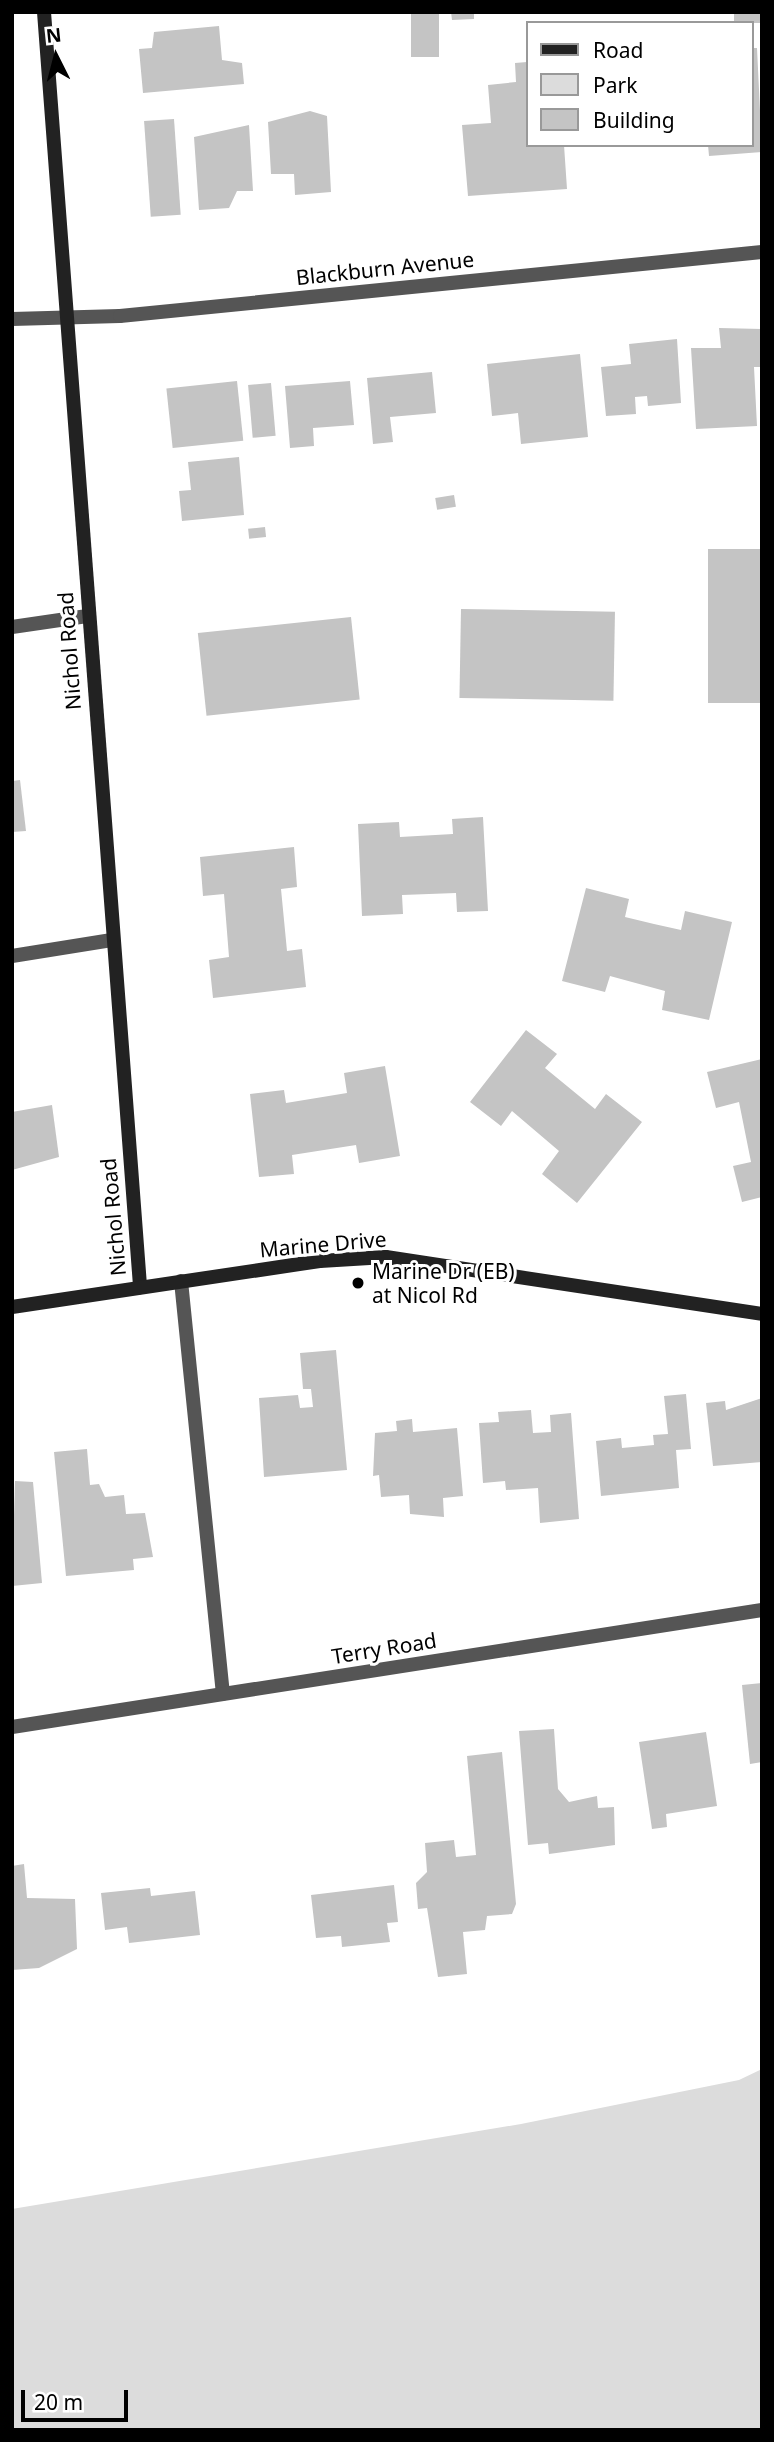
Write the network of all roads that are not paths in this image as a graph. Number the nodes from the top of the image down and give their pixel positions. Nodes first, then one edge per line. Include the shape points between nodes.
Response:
1 (44, 12) edge
2 (762, 252) edge
3 (12, 318) edge
4 (64, 318) junction
5 (87, 616) junction
6 (12, 627) edge
7 (112, 940) junction
8 (12, 956) edge
9 (181, 1281) junction
10 (141, 1287) junction
11 (12, 1307) edge
12 (762, 1314) edge
13 (762, 1610) edge
14 (223, 1694) junction
15 (12, 1727) edge

1 - 4 street, Nichol Road
2 - 4 street, Blackburn Avenue
3 - 4 street, Blackburn Avenue
4 - 5 street, Nichol Road
5 - 6 street
5 - 7 street, Nichol Road
7 - 8 street
7 - 10 street, Nichol Road
9 - 10 street, Marine Drive
9 - 12 street, Marine Drive via 386,1257
9 - 14 street
10 - 11 street, Marine Drive
13 - 14 street, Terry Road
14 - 15 street, Terry Road

